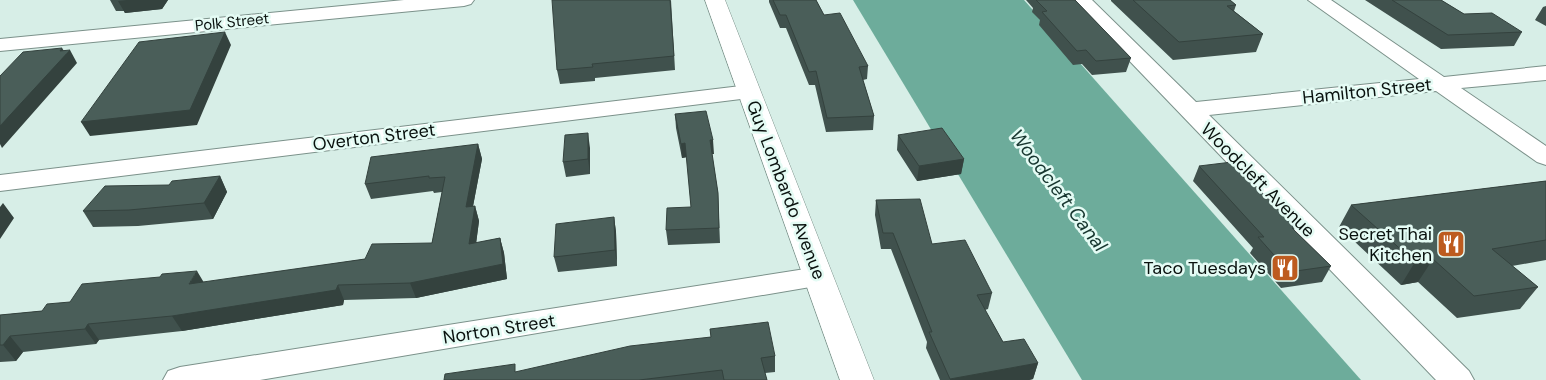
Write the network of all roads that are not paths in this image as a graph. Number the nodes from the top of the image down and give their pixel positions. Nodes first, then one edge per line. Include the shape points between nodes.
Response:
1 (464, 0) edge
2 (714, 0) edge
3 (1081, 0) edge
4 (1318, 0) edge
5 (0, 45) edge
6 (1546, 73) edge
7 (1439, 84) junction
8 (749, 92) junction
9 (1189, 110) junction
10 (1546, 157) edge
11 (0, 183) edge
12 (818, 277) junction
13 (180, 380) edge
14 (857, 380) edge
15 (1457, 380) edge

1 - 5 street, Polk Street
2 - 8 street, Guy Lombardo Avenue
3 - 9 street, Woodcleft Avenue
4 - 7 street
6 - 7 street, Hamilton Street
7 - 9 street, Hamilton Street
7 - 10 street
8 - 11 street, Overton Street
8 - 12 street, Guy Lombardo Avenue
9 - 15 street, Woodcleft Avenue
12 - 13 street, Norton Street
12 - 14 street, Guy Lombardo Avenue

